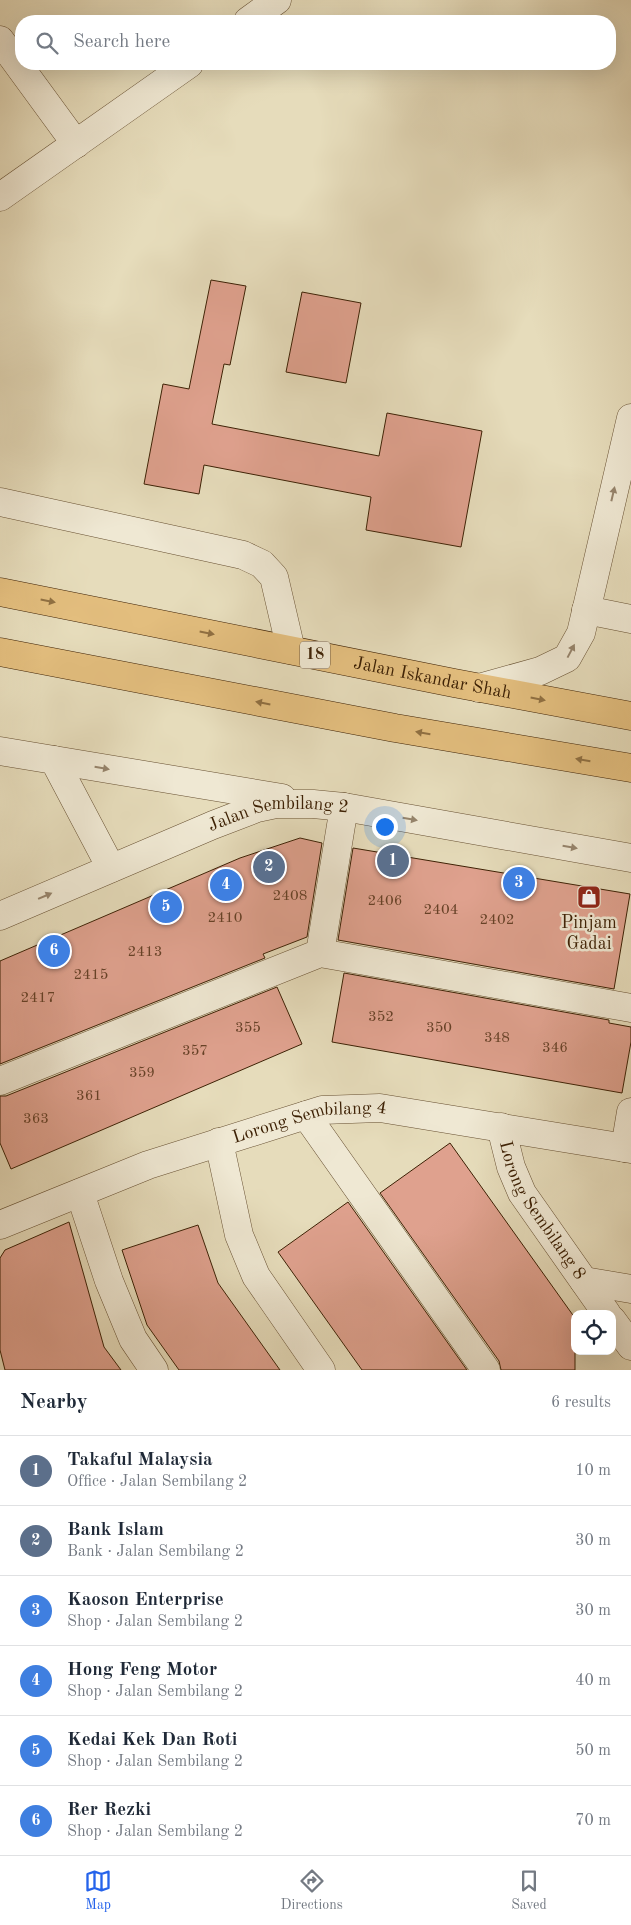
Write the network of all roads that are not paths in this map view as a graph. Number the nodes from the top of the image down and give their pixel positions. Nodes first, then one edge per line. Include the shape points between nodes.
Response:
1 (273, 1) edge
2 (256, 15) edge
3 (0, 40) edge
4 (15, 61) edge
5 (22, 70) edge
6 (181, 70) edge
7 (76, 144) junction
8 (0, 197) edge
9 (631, 418) edge
10 (0, 502) edge
11 (0, 592) edge
12 (586, 610) junction
13 (631, 619) edge
14 (291, 650) junction
15 (0, 652) edge
16 (0, 664) edge
17 (98, 671) junction
18 (479, 688) junction
19 (631, 716) edge
20 (0, 751) edge
21 (54, 760) junction
22 (631, 768) edge
23 (313, 804) junction
24 (344, 808) junction
25 (631, 858) edge
26 (111, 868) junction
27 (0, 916) edge
28 (320, 953) junction
29 (631, 1008) edge
30 (0, 1081) edge
31 (631, 1112) edge
32 (306, 1115) junction
33 (501, 1127) junction
34 (219, 1142) junction
35 (628, 1148) edge
36 (80, 1193) junction
37 (0, 1225) edge
38 (584, 1281) junction
39 (631, 1289) edge
40 (605, 1310) edge
41 (616, 1325) edge
42 (631, 1346) edge
43 (154, 1370) edge
44 (321, 1370) edge
45 (486, 1370) edge

1 - 2 street
3 - 4 street
5 - 7 street
6 - 7 street
7 - 8 street
12 -> 9 street
10 - 14 street via 243,555 262,564 274,577
11 -> 14 main road, Jalan Iskandar Shah / 18
12 - 13 street
18 -> 12 street via 540,671 567,658 580,633
14 - 18 main road, Jalan Iskandar Shah / 18
15 - 17 main road
16 - 17 main road
22 -> 17 main road via 396,728
18 -> 19 main road, Jalan Iskandar Shah / 18
20 - 21 street
21 -> 23 street
21 - 26 street
23 - 24 street, Jalan Sembilang 2
23 - 26 street, Jalan Sembilang 2 via 276,804 257,808
24 -> 25 street, Jalan Sembilang 2
24 - 28 street
27 -> 26 street, Jalan Sembilang 2
28 - 29 street
28 - 30 street
31 - 35 street
32 - 33 street, Lorong Sembilang 4 via 322,1110 380,1108
32 - 34 street, Lorong Sembilang 4
32 - 45 street
33 - 35 street, Lorong Sembilang 4
33 - 38 street, Lorong Sembilang 8 via 511,1167 522,1193
34 - 36 street, Lorong Sembilang 4 via 148,1165
34 - 44 street via 239,1235 256,1276
36 - 37 street, Lorong Sembilang 4
36 - 43 street via 109,1281 133,1339
38 - 39 street
38 - 40 street, Lorong Sembilang 8
41 - 42 street

